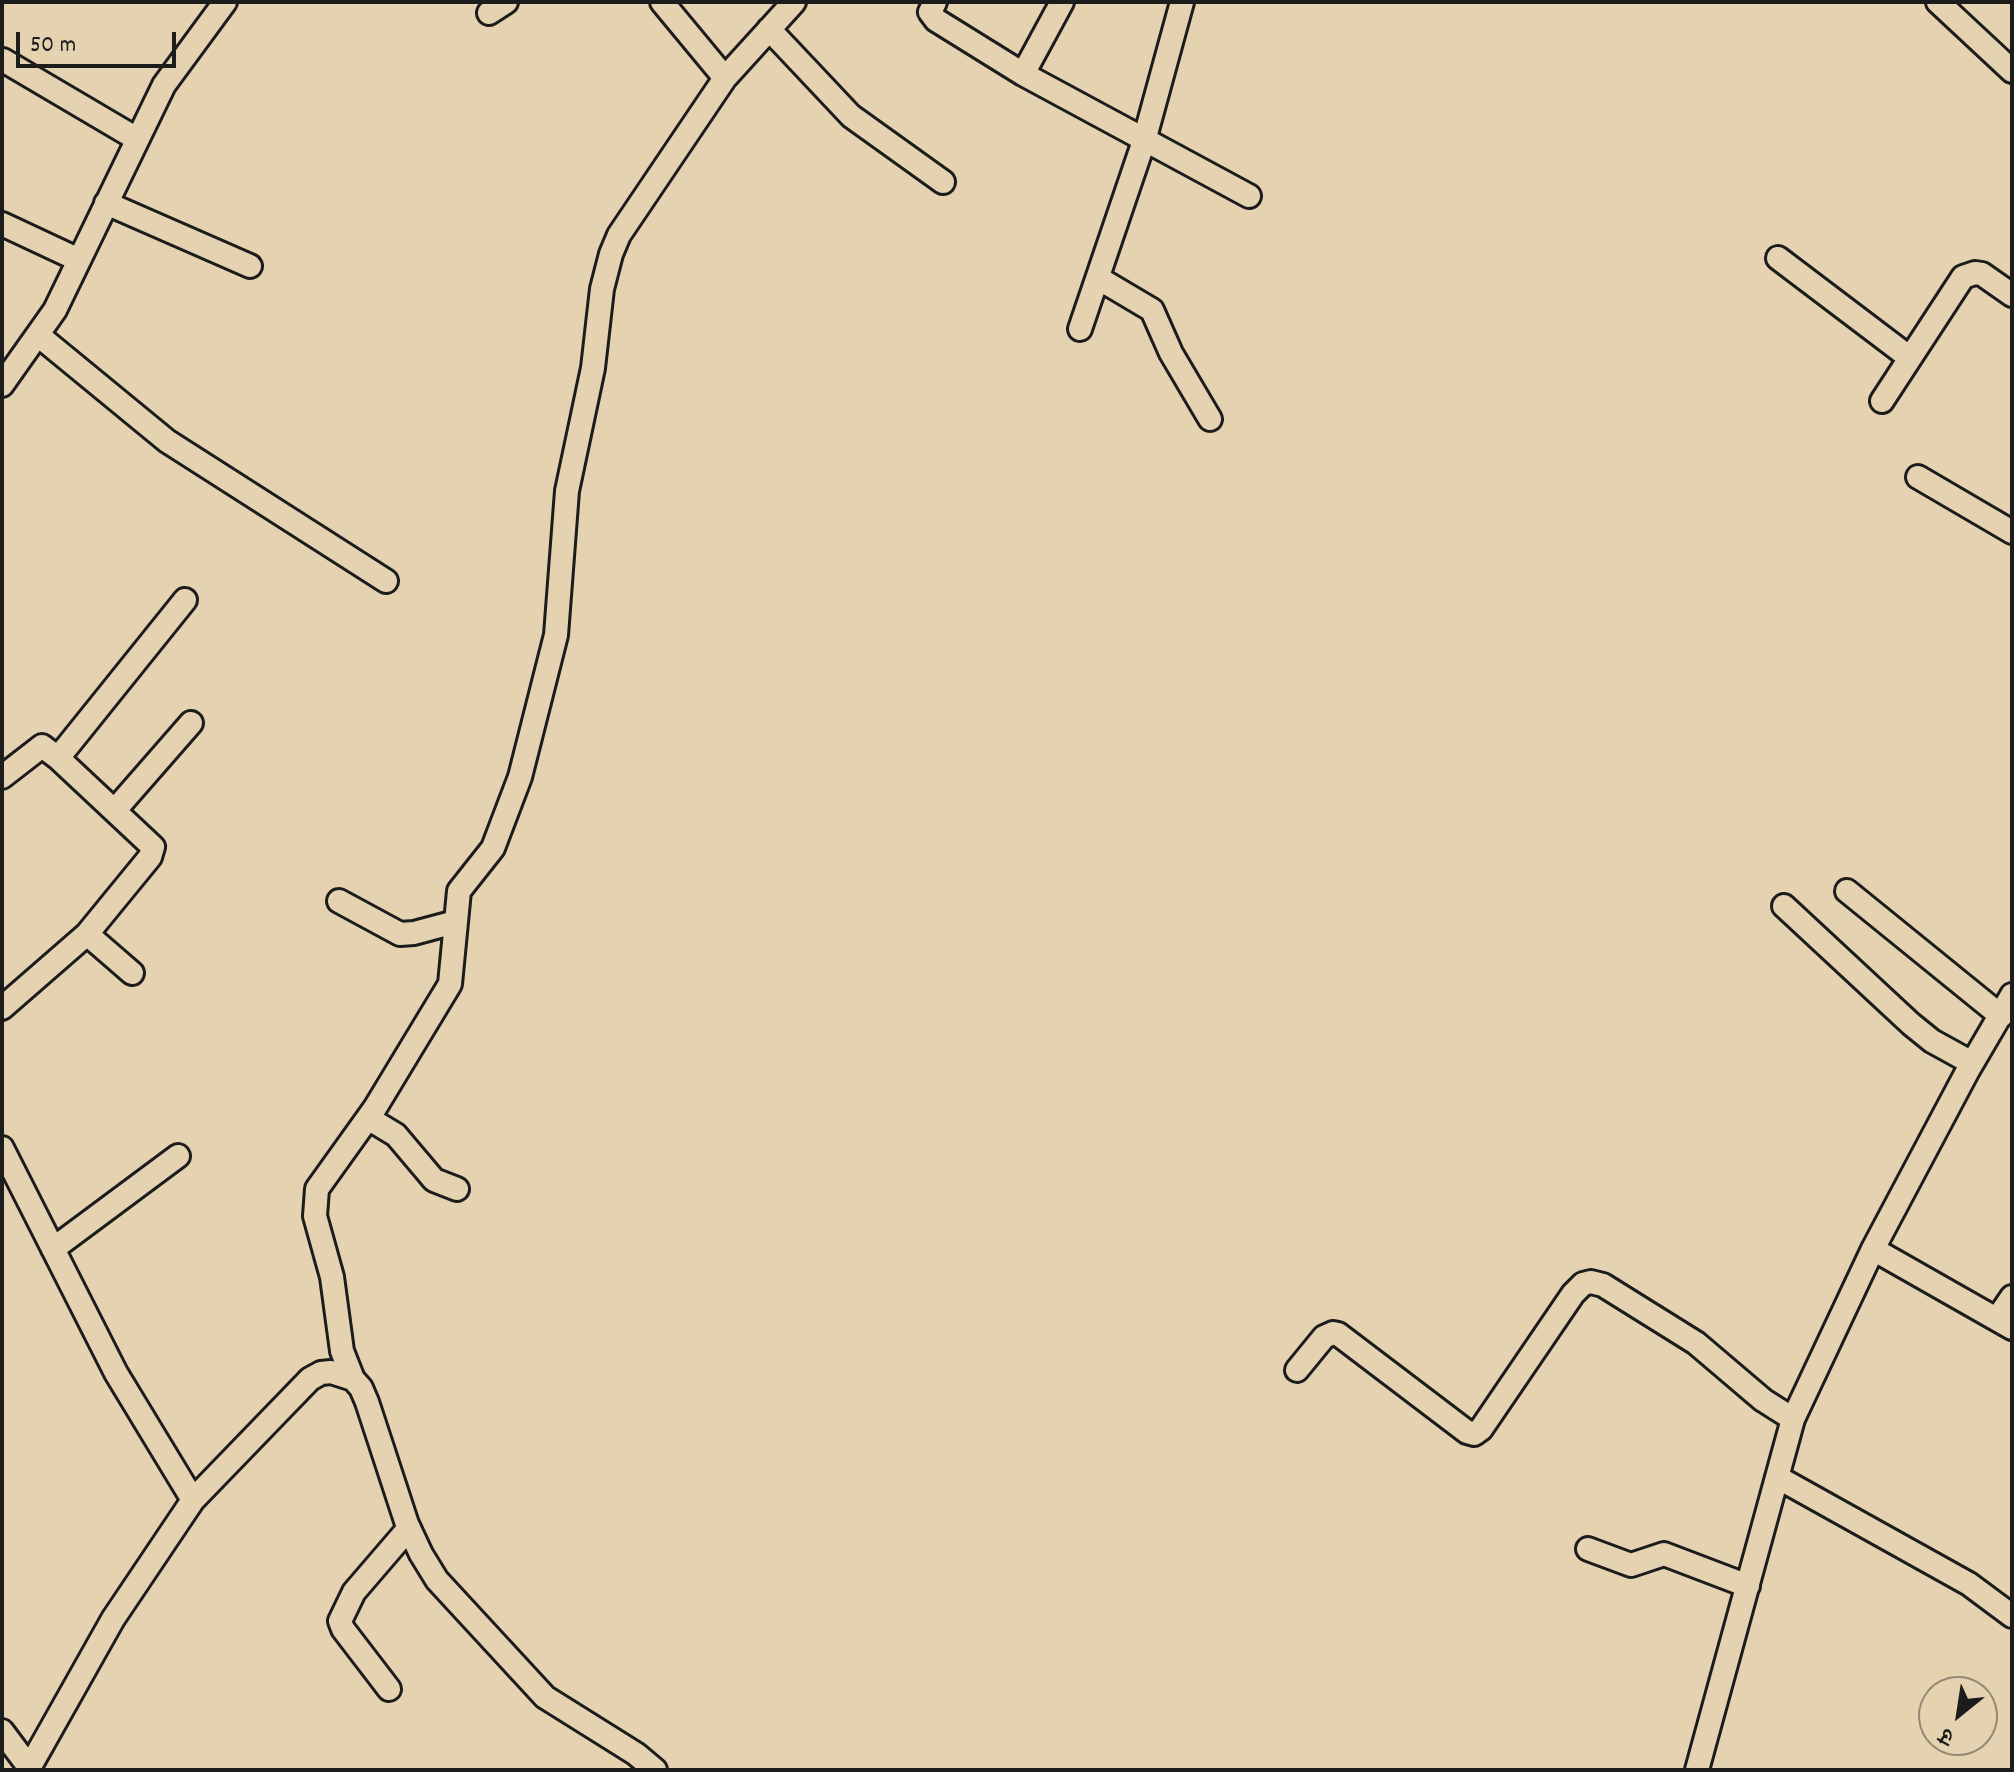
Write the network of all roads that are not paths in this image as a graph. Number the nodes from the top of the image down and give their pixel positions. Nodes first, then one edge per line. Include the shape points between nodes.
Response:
1 (225, 2) edge
2 (662, 2) edge
3 (794, 2) edge
4 (935, 2) edge
5 (1062, 2) edge
6 (1182, 2) edge
7 (1938, 2) edge
8 (769, 29) junction
9 (3, 60) edge
10 (2012, 71) edge
11 (1023, 74) junction
12 (725, 78) junction
13 (137, 139) junction
14 (1144, 141) junction
15 (943, 182) dead end
16 (1249, 196) dead end
17 (106, 203) junction
18 (2, 224) edge
19 (1778, 258) dead end
20 (79, 260) junction
21 (250, 266) dead end
22 (1098, 278) junction
23 (2012, 295) edge
24 (1080, 329) dead end
25 (38, 335) junction
26 (1910, 358) junction
27 (2, 385) edge
28 (1882, 401) dead end
29 (1210, 419) dead end
30 (1918, 477) dead end
31 (2012, 532) edge
32 (386, 581) dead end
33 (185, 600) dead end
34 (191, 723) dead end
35 (58, 758) junction
36 (2, 777) edge
37 (115, 810) junction
38 (1847, 891) dead end
39 (339, 901) dead end
40 (1784, 906) dead end
41 (455, 922) junction
42 (87, 934) junction
43 (132, 973) dead end
44 (2012, 995) edge
45 (2, 1008) edge
46 (2001, 1016) junction
47 (1972, 1063) junction
48 (368, 1118) junction
49 (2, 1148) edge
50 (178, 1156) dead end
51 (457, 1189) dead end
52 (53, 1249) junction
53 (1873, 1249) junction
54 (2012, 1297) edge
55 (2005, 1323) edge
56 (1297, 1370) dead end
57 (353, 1379) junction
58 (1793, 1419) junction
59 (1777, 1477) junction
60 (193, 1500) junction
61 (409, 1528) junction
62 (1588, 1549) dead end
63 (1748, 1586) junction
64 (2012, 1616) edge
65 (389, 1689) dead end
66 (2, 1731) edge
67 (29, 1769) edge
68 (655, 1770) edge
69 (1697, 1770) edge

1 - 13 street via 164,85
2 - 12 street
3 - 8 street
4 - 11 street via 930,12 936,20
5 - 11 street
6 - 14 street
7 - 10 street
8 - 12 street
8 - 15 street via 851,116
9 - 13 street
11 - 14 street
12 - 41 street via 611,254 567,491 556,635 512,800 493,848 459,891
13 - 17 street
14 - 16 street
14 - 22 street
17 - 20 street
17 - 21 street
18 - 20 street
19 - 26 street
20 - 25 street
22 - 24 street
22 - 29 street via 1152,310
23 - 26 street via 1982,274 1968,274
25 - 27 street
25 - 32 street via 167,441
26 - 28 street
30 - 31 street
33 - 35 street
34 - 37 street
35 - 36 street via 38,746
35 - 37 street
37 - 42 street via 150,842 153,852
38 - 46 street
39 - 41 street via 400,934
40 - 47 street via 1911,1024
41 - 48 street via 450,984
42 - 43 street
42 - 45 street
44 - 46 street
46 - 47 street
47 - 53 street
48 - 51 street via 396,1135 434,1180
48 - 57 street via 324,1177 315,1200 342,1351
49 - 52 street
50 - 52 street
52 - 60 street via 116,1373
53 - 55 street
53 - 58 street
54 - 55 street
56 - 58 street via 1324,1337 1338,1334 1474,1434 1573,1294 1591,1282 1696,1343
57 - 60 street via 331,1372 310,1379
57 - 61 street via 367,1402
58 - 59 street
59 - 63 street
59 - 64 street via 1969,1584
60 - 67 street via 113,1619
61 - 65 street via 354,1592 340,1621
61 - 68 street via 437,1580 545,1697
62 - 63 street via 1631,1565 1664,1554
63 - 69 street
66 - 67 street

